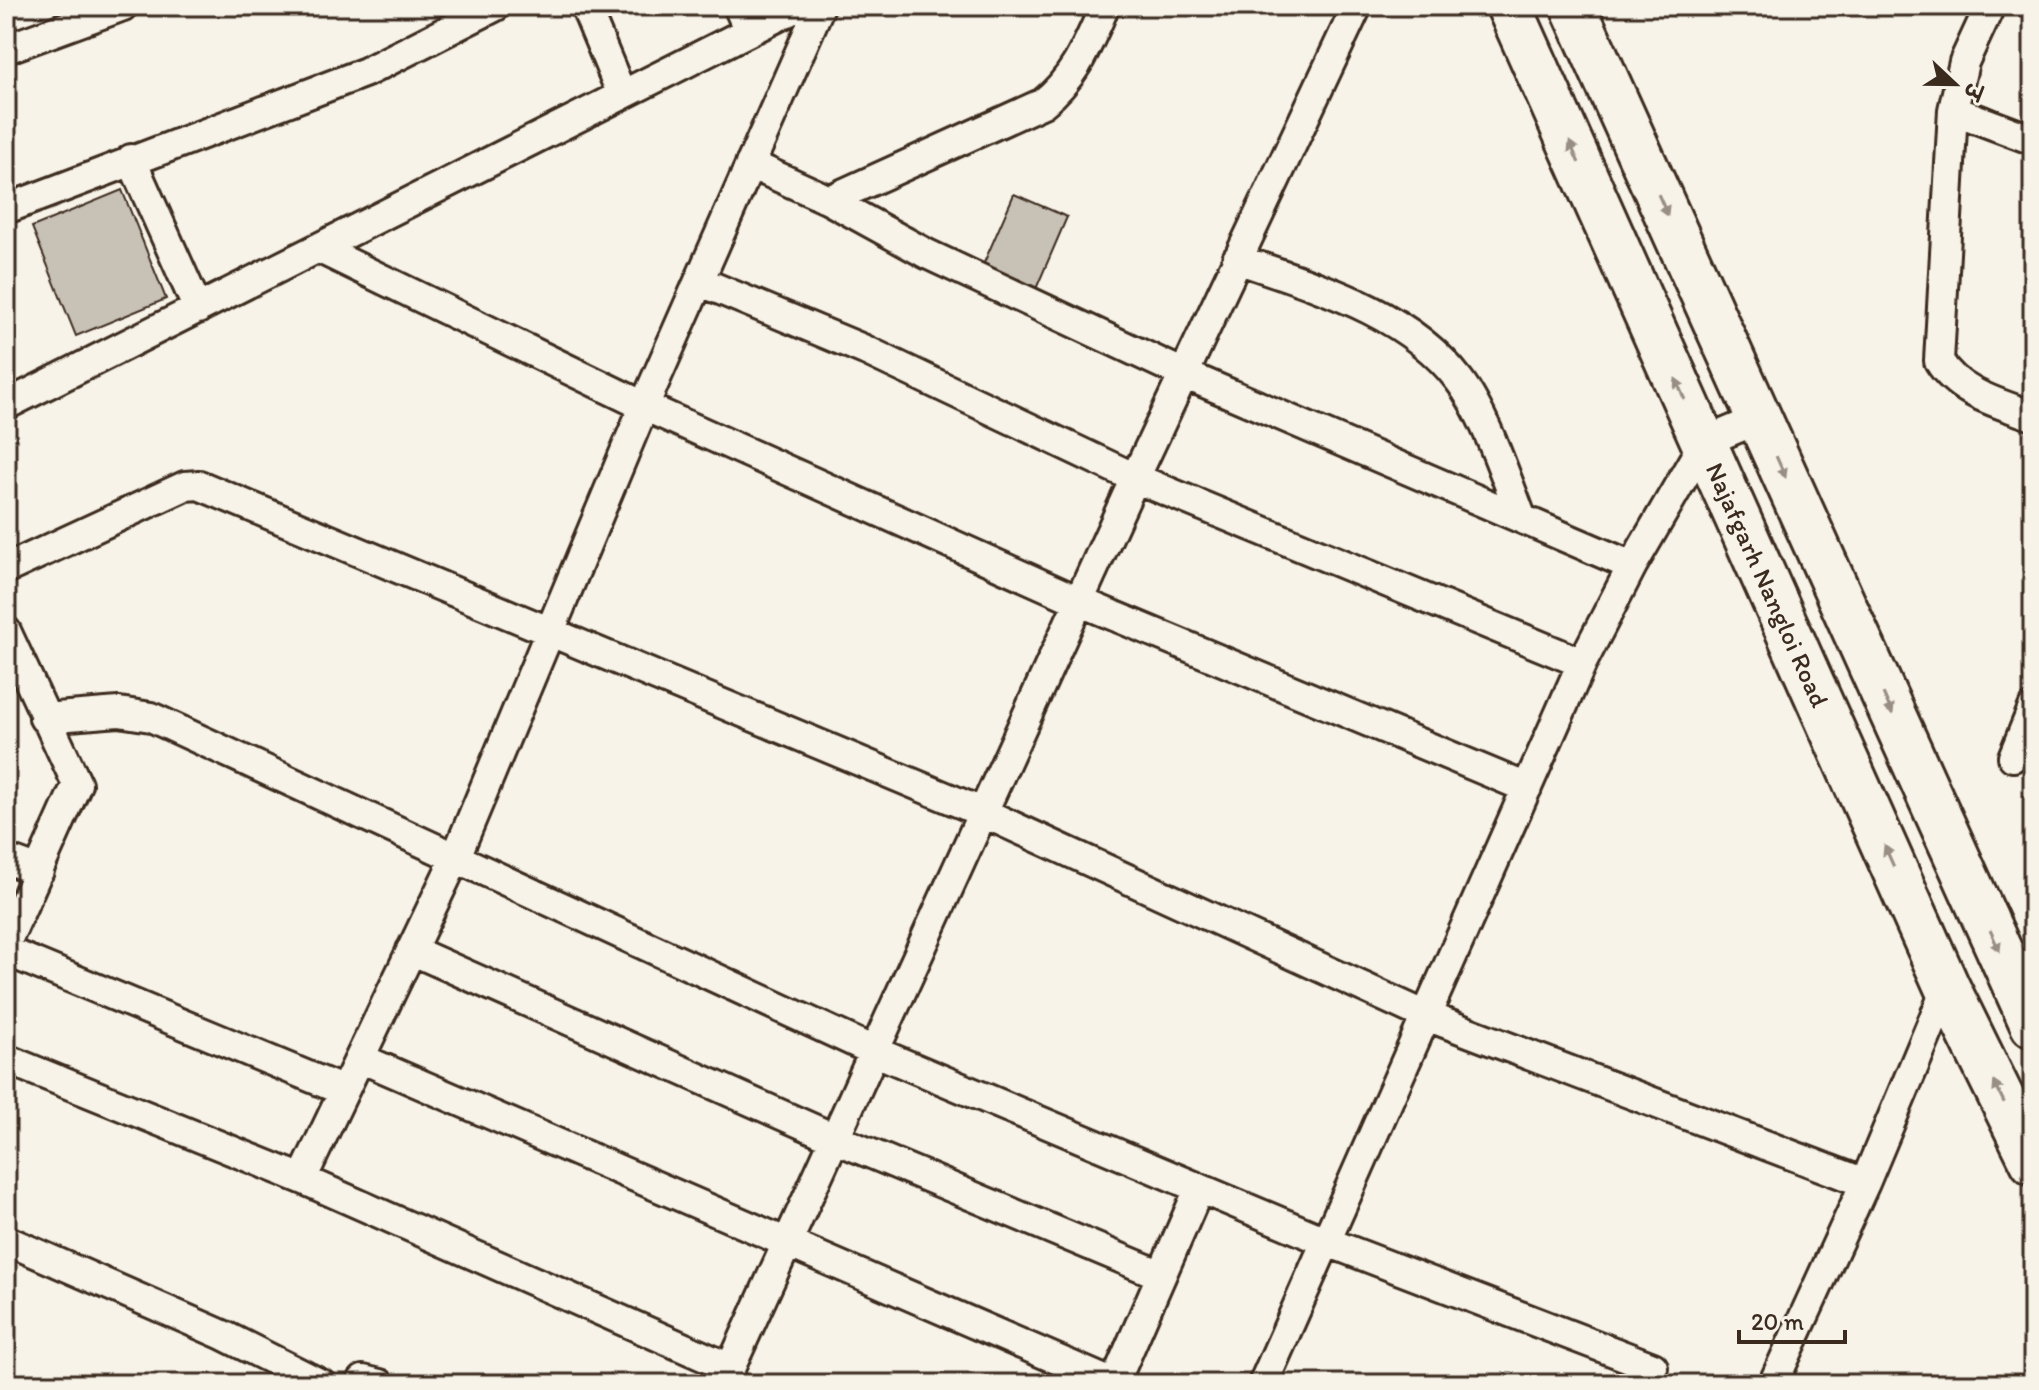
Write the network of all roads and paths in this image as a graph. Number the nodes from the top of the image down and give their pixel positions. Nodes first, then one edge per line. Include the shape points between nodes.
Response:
1 (123, 6) edge
2 (496, 6) edge
3 (585, 6) edge
4 (799, 6) edge
5 (820, 6) edge
6 (1105, 6) edge
7 (1357, 6) edge
8 (1509, 6) edge
9 (1573, 6) edge
10 (1990, 6) edge
11 (743, 18) edge
12 (6, 49) edge
13 (622, 95) junction
14 (1953, 110) junction
15 (2033, 140) edge
16 (131, 159) junction
17 (750, 164) junction
18 (829, 200) junction
19 (6, 209) edge
20 (318, 248) junction
21 (1237, 259) junction
22 (699, 281) junction
23 (198, 309) junction
24 (1184, 374) junction
25 (6, 405) edge
26 (644, 406) junction
27 (2033, 416) edge
28 (1759, 419) junction
29 (1704, 442) junction
30 (1135, 478) junction
31 (1522, 519) junction
32 (1632, 566) junction
33 (6, 569) edge
34 (1081, 602) junction
35 (549, 630) junction
36 (6, 631) edge
37 (1582, 663) junction
38 (2033, 708) edge
39 (44, 718) junction
40 (2013, 757) dead end
41 (1527, 788) junction
42 (984, 813) junction
43 (6, 859) edge
44 (455, 859) junction
45 (39, 871) junction
46 (6, 943) edge
47 (411, 950) junction
48 (6, 951) edge
49 (1947, 987) junction
50 (1424, 1015) junction
51 (2033, 1025) edge
52 (876, 1052) junction
53 (360, 1058) junction
54 (6, 1059) edge
55 (344, 1091) junction
56 (836, 1139) junction
57 (2033, 1162) edge
58 (302, 1179) junction
59 (1865, 1183) junction
60 (1199, 1189) junction
61 (6, 1240) edge
62 (1325, 1241) junction
63 (788, 1243) junction
64 (1161, 1275) junction
65 (1653, 1367) dead end
66 (726, 1376) edge
67 (321, 1384) edge
68 (360, 1384) edge
69 (380, 1384) edge
70 (1114, 1384) edge
71 (1263, 1384) edge
72 (1773, 1384) edge

1 - 12 street
2 - 16 street via 366,72
3 - 13 street
4 - 11 street
5 - 17 street
6 - 18 street via 1078,66 1043,103
7 - 21 street
29 -> 8 main road, Najafgarh Nangloi Road
9 -> 28 main road
10 - 14 street via 1964,62
11 - 13 street
13 - 20 street
14 - 15 street
14 - 27 street via 1939,361 1948,376 1967,389
16 - 19 street
16 - 23 street
17 - 18 street
17 - 22 street
18 - 24 street via 927,254
20 - 23 street
20 - 26 street
21 - 24 street
21 - 31 street via 1344,297 1437,353 1462,383
22 - 26 street
22 - 30 street via 865,350
23 - 25 street
24 - 30 street
24 - 31 street
26 - 34 street
26 - 35 street
28 - 29 street
28 -> 51 main road
29 - 32 street
49 -> 29 main road, Najafgarh Nangloi Road
30 - 34 street
30 - 37 street
31 - 32 street
32 - 37 street
33 - 35 street via 185,486 199,485
34 - 41 street
34 - 42 street
35 - 42 street
35 - 44 street
36 - 39 street
37 - 41 street
38 - 40 street
39 - 44 street via 119,712 151,717
39 - 45 street via 77,784
41 - 50 street
42 - 50 street
42 - 52 street
43 - 45 street
44 - 47 street
44 - 52 street
45 - 46 street
47 - 53 street
47 - 56 street
48 - 55 street
57 -> 49 main road, Najafgarh Nangloi Road
49 - 59 street
50 - 59 street
50 - 62 street
52 - 56 street
52 - 60 street
53 - 55 street
53 - 63 street
54 - 58 street
55 - 58 street
56 - 63 street
56 - 64 street
58 - 66 street
59 - 72 street
60 - 62 street
60 - 64 street
61 - 67 street
62 - 65 street
62 - 71 street
63 - 66 street
63 - 70 street
64 - 70 street
68 - 69 street

